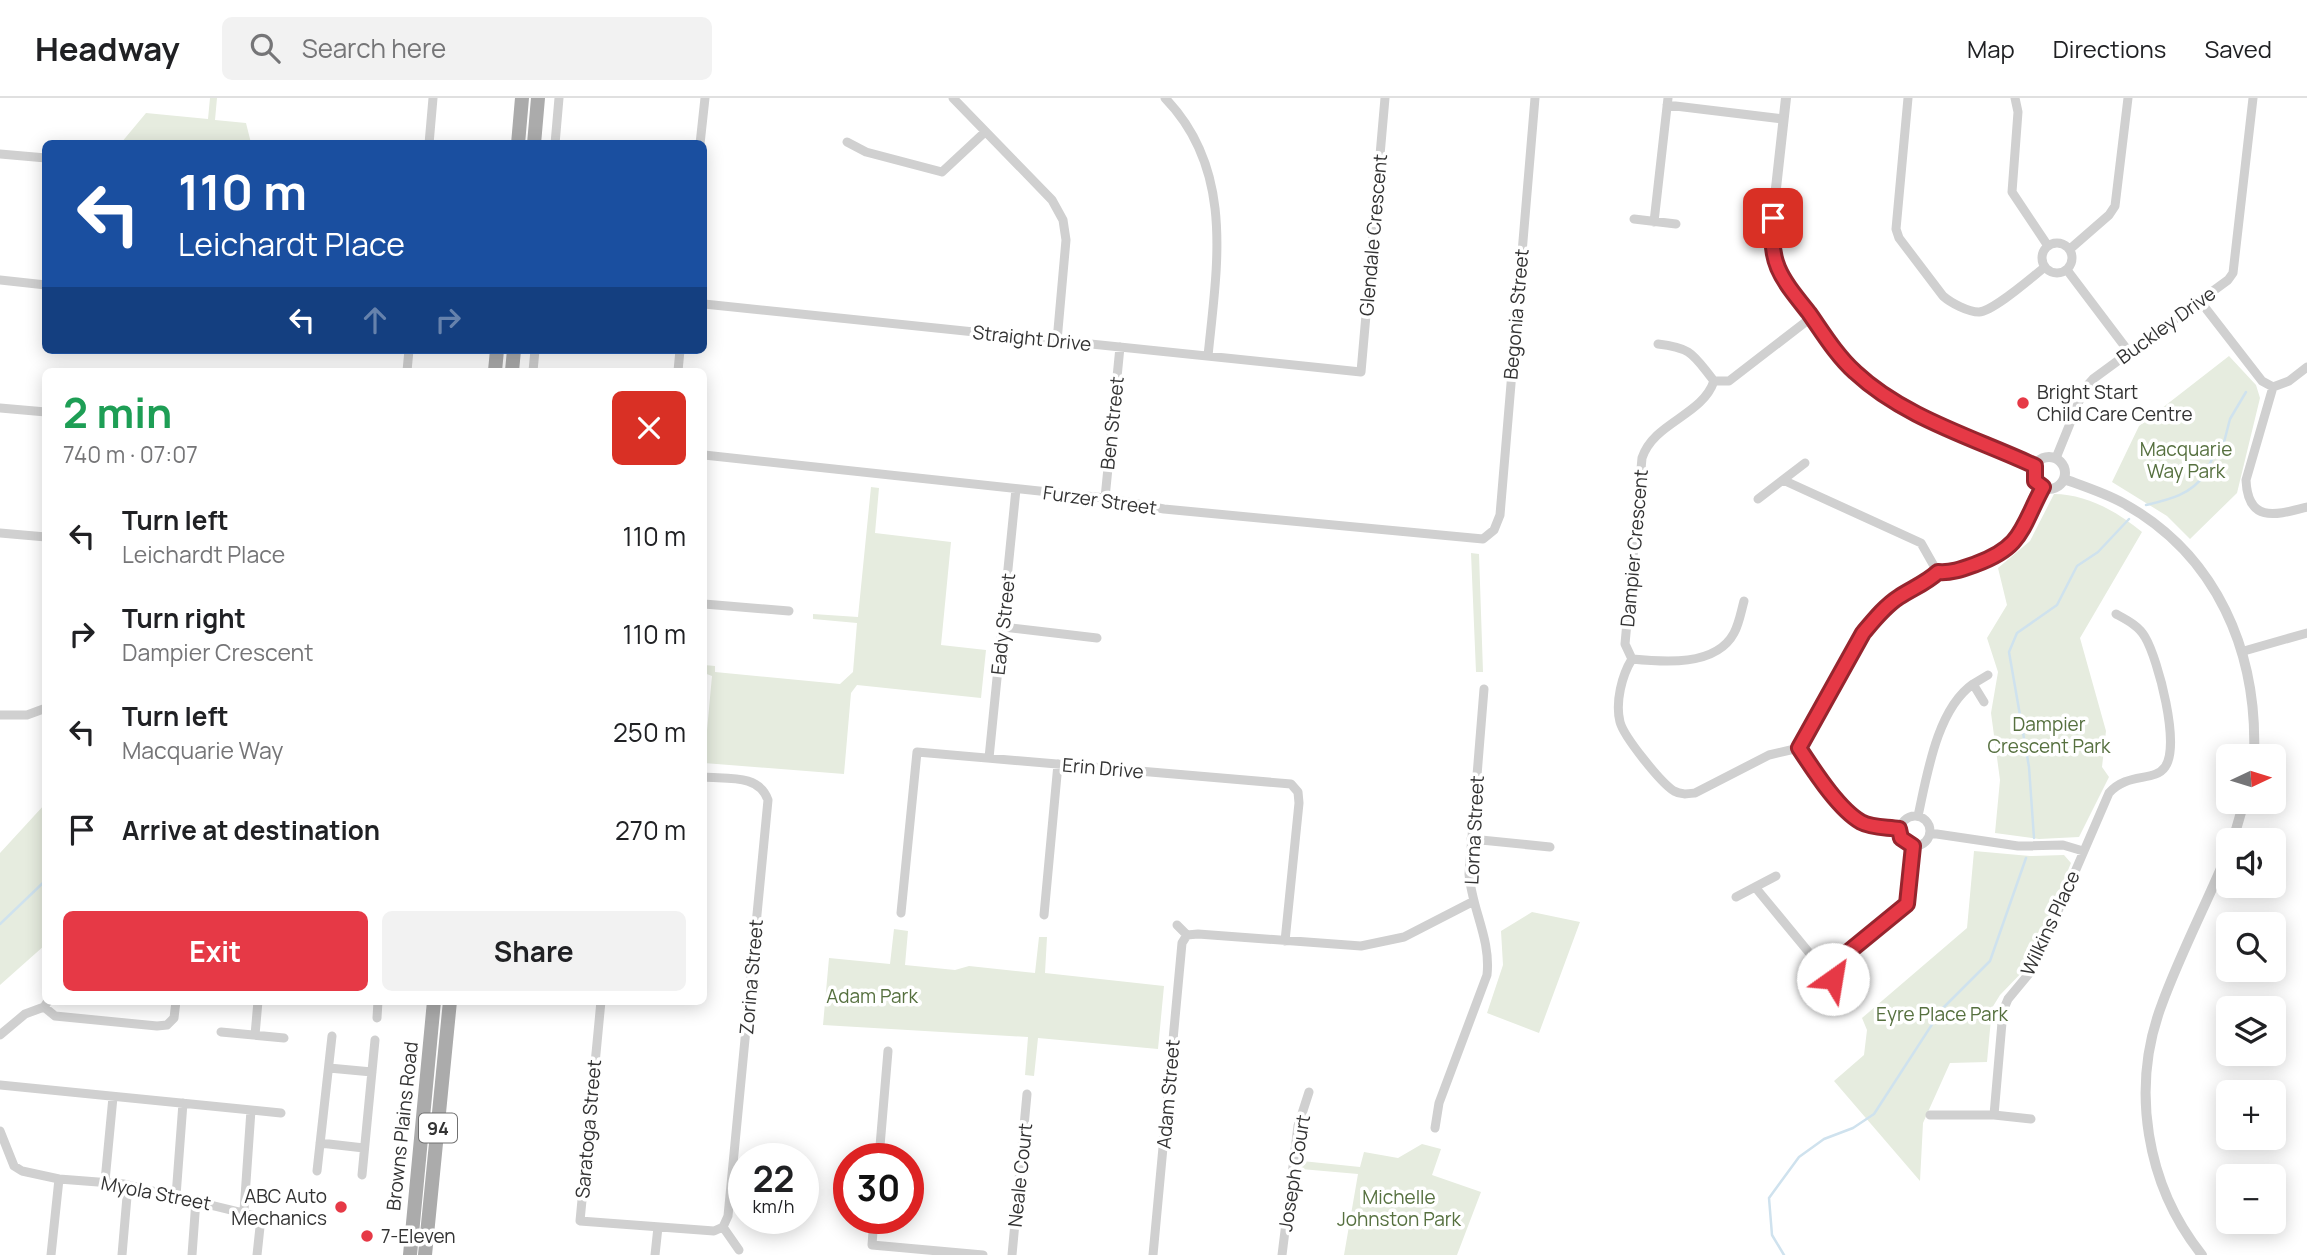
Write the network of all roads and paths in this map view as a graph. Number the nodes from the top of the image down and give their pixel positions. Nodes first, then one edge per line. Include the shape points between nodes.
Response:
1 (433, 98) edge
2 (522, 98) edge
3 (538, 98) edge
4 (559, 98) edge
5 (705, 98) edge
6 (953, 98) edge
7 (1165, 98) edge
8 (1385, 98) edge
9 (1535, 98) edge
10 (1786, 98) edge
11 (1908, 98) edge
12 (2015, 98) edge
13 (2128, 98) edge
14 (2253, 98) edge
15 (1667, 102) edge
16 (1783, 119) junction
17 (985, 132) junction
18 (429, 140) edge
19 (518, 140) edge
20 (534, 140) edge
21 (555, 140) edge
22 (701, 140) edge
23 (847, 142) dead end
24 (0, 154) edge
25 (42, 158) edge
26 (1634, 219) dead end
27 (1654, 222) junction
28 (1676, 224) dead end
29 (2048, 246) junction
30 (2070, 249) junction
31 (2045, 267) junction
32 (2067, 270) junction
33 (0, 281) edge
34 (42, 285) edge
35 (2200, 300) junction
36 (707, 304) edge
37 (1812, 317) junction
38 (1057, 341) junction
39 (1658, 344) dead end
40 (1120, 347) junction
41 (2129, 352) junction
42 (1208, 356) junction
43 (2307, 367) edge
44 (1361, 372) joint
45 (1714, 381) junction
46 (2273, 387) junction
47 (0, 408) edge
48 (42, 412) edge
49 (707, 455) edge
50 (2056, 458) junction
51 (1805, 463) dead end
52 (2035, 466) junction
53 (2064, 479) junction
54 (1783, 480) junction
55 (2043, 487) junction
56 (1016, 489) junction
57 (1105, 498) junction
58 (1758, 499) dead end
59 (2307, 507) edge
60 (1494, 530) joint
61 (0, 533) edge
62 (42, 537) edge
63 (1938, 572) junction
64 (1744, 601) dead end
65 (707, 604) edge
66 (789, 611) dead end
67 (2116, 614) dead end
68 (1003, 627) junction
69 (2307, 633) edge
70 (1097, 638) dead end
71 (2244, 651) junction
72 (1632, 659) junction
73 (1988, 675) dead end
74 (1973, 684) junction
75 (1484, 689) dead end
76 (1984, 702) dead end
77 (42, 709) edge
78 (0, 715) edge
79 (2254, 744) edge
80 (1799, 748) junction
81 (989, 758) junction
82 (1058, 764) junction
83 (707, 777) edge
84 (1918, 816) junction
85 (1899, 829) junction
86 (1930, 833) junction
87 (1471, 839) junction
88 (1913, 846) junction
89 (1550, 848) dead end
90 (2083, 851) junction
91 (1776, 876) dead end
92 (2216, 880) edge
93 (1755, 887) junction
94 (1737, 897) dead end
95 (1474, 901) junction
96 (901, 913) dead end
97 (1044, 915) dead end
98 (1177, 925) dead end
99 (1187, 935) junction
100 (1285, 942) junction
101 (1830, 967) junction
102 (1854, 998) dead end
103 (44, 1005) edge
104 (47, 1005) edge
105 (176, 1005) edge
106 (258, 1005) edge
107 (378, 1005) edge
108 (434, 1005) edge
109 (450, 1005) edge
110 (601, 1005) edge
111 (377, 1018) dead end
112 (221, 1032) dead end
113 (0, 1035) edge
114 (255, 1035) junction
115 (332, 1037) dead end
116 (284, 1038) dead end
117 (375, 1040) dead end
118 (888, 1051) dead end
119 (329, 1068) junction
120 (372, 1072) junction
121 (0, 1085) edge
122 (1309, 1091) dead end
123 (1027, 1094) dead end
124 (113, 1097) junction
125 (183, 1103) junction
126 (251, 1110) junction
127 (281, 1113) dead end
128 (1930, 1115) dead end
129 (1994, 1115) junction
130 (2031, 1119) dead end
131 (1435, 1128) dead end
132 (0, 1131) edge
133 (320, 1143) junction
134 (880, 1143) edge
135 (364, 1148) junction
136 (317, 1171) dead end
137 (362, 1175) dead end
138 (59, 1179) junction
139 (105, 1181) junction
140 (128, 1185) junction
141 (176, 1196) junction
142 (197, 1200) junction
143 (244, 1211) junction
144 (658, 1227) junction
145 (723, 1227) junction
146 (873, 1234) edge
147 (739, 1250) dead end
148 (945, 1253) edge
149 (51, 1255) edge
150 (122, 1255) edge
151 (192, 1255) edge
152 (257, 1255) edge
153 (410, 1255) edge
154 (425, 1255) edge
155 (655, 1255) edge
156 (983, 1255) edge
157 (1012, 1255) edge
158 (1153, 1255) edge
159 (1282, 1255) edge
160 (2202, 1255) edge

1 - 18 street
2 - 19 main road
3 - 20 main road
4 - 21 street
5 - 22 street
6 - 17 street
7 - 42 street via 1191,131 1206,162 1218,217
8 - 44 street, Glendale Crescent
9 - 60 street, Begonia Street via 1500,514
10 - 16 street
11 - 31 street via 1896,229 1943,296 1972,310 1987,310
12 - 29 street via 2012,192
13 - 30 street via 2115,206
14 - 35 street, Buckley Drive via 2236,264 2228,280
15 - 16 street
15 - 27 street
16 - 37 street via 1772,251 1782,278
17 - 23 street via 942,172 866,152
17 - 38 street via 1052,201 1063,220 1066,240
24 - 25 street
26 - 27 street
27 - 28 street
29 - 30 street via 2062,243
29 - 31 street via 2042,258
30 - 32 street via 2073,258
31 - 32 street via 2058,273
32 - 41 street
33 - 34 street
35 - 41 street, Buckley Drive
35 - 46 street via 2254,373
36 - 38 street, Straight Drive
37 - 45 street via 1729,381
37 - 52 street via 1853,371 1894,402
38 - 40 street, Straight Drive
39 - 45 street via 1690,352
40 - 42 street, Straight Drive
40 - 57 street, Ben Street
41 - 50 street, Buckley Drive via 2084,389
42 - 44 street, Straight Drive
43 - 46 street
45 - 72 street, Dampier Crescent via 1709,396 1651,440 1643,458 1625,644
46 - 59 street via 2246,492 2257,510 2266,514
47 - 48 street
49 - 56 street, Furzer Street
50 - 52 street via 2041,459
50 - 53 street via 2064,467
51 - 54 street
52 - 55 street via 2035,481
53 - 55 street via 2057,486
53 - 71 street via 2121,502 2162,529 2217,594
54 - 58 street
54 - 63 street via 1921,543
55 - 63 street via 2010,547 1954,573
56 - 57 street, Furzer Street
56 - 68 street, Eady Street
57 - 60 street, Furzer Street via 1164,509 1470,538 1483,539
61 - 62 street
63 - 80 street via 1888,605 1863,633
64 - 72 street via 1735,632 1724,645 1677,663
65 - 66 street
67 - 90 street, Wilkins Place via 2145,637 2163,685 2171,752 2164,770 2116,785
68 - 70 street
68 - 81 street, Eady Street
69 - 71 street
71 - 79 street via 2253,698
72 - 80 street, Dampier Crescent via 1623,674 1621,726 1672,790 1683,795 1695,793 1769,755
73 - 74 street
74 - 76 street
74 - 84 street via 1959,693 1934,746
75 - 87 street, Lorna Street
77 - 78 street via 27,715
80 - 85 street via 1854,817
81 - 82 street, Erin Drive
81 - 96 street, Erin Drive via 917,752
82 - 97 street
82 - 100 street, Erin Drive via 1291,784 1299,803
83 - 145 street, Zorina Street via 754,782 764,788 768,800 728,1216
84 - 85 street via 1908,817
84 - 86 street via 1926,820
85 - 88 street via 1901,838
86 - 88 street via 1926,841
86 - 90 street via 2018,846 2063,845
87 - 89 street
87 - 95 street, Lorna Street via 1469,874
88 - 101 street via 1907,904
90 - 129 street, Wilkins Place via 2033,969 2003,1011
91 - 93 street
92 - 160 street via 2162,1004 2146,1081 2155,1167 2179,1222
93 - 94 street
93 - 101 street via 1816,961
95 - 100 street via 1386,943 1334,946
95 - 131 street, Lorna Street via 1489,954 1487,975 1439,1103
98 - 99 street
99 - 100 street
99 - 158 street, Adam Street via 1182,943
101 - 102 street via 1838,988
103 - 113 street
104 - 105 street via 55,1016 157,1027 174,1018
106 - 114 street
107 - 111 street
108 - 153 main road, Browns Plains Road / 94
109 - 154 main road, Browns Plains Road / 94
110 - 144 street, Saratoga Street via 580,1220
112 - 114 street
114 - 116 street
115 - 119 street
117 - 120 street
118 - 134 street
119 - 120 street
119 - 133 street
120 - 135 street
121 - 124 street
122 - 159 street, Joseph Court via 1298,1125
123 - 157 street, Neale Court
124 - 125 street
124 - 139 street
125 - 126 street
125 - 141 street
126 - 127 street
126 - 143 street
128 - 129 street
129 - 130 street
132 - 138 street, Myola Street via 14,1166
133 - 135 street
133 - 136 street
135 - 137 street
138 - 139 street, Myola Street
138 - 149 street
139 - 140 street, Myola Street
140 - 141 street, Myola Street
140 - 150 street
141 - 142 street, Myola Street
142 - 143 street, Myola Street
142 - 151 street
143 - 152 street via 255,1216 260,1227
144 - 145 street via 713,1231
144 - 155 street
145 - 147 street
146 - 148 street via 872,1245
148 - 156 street

